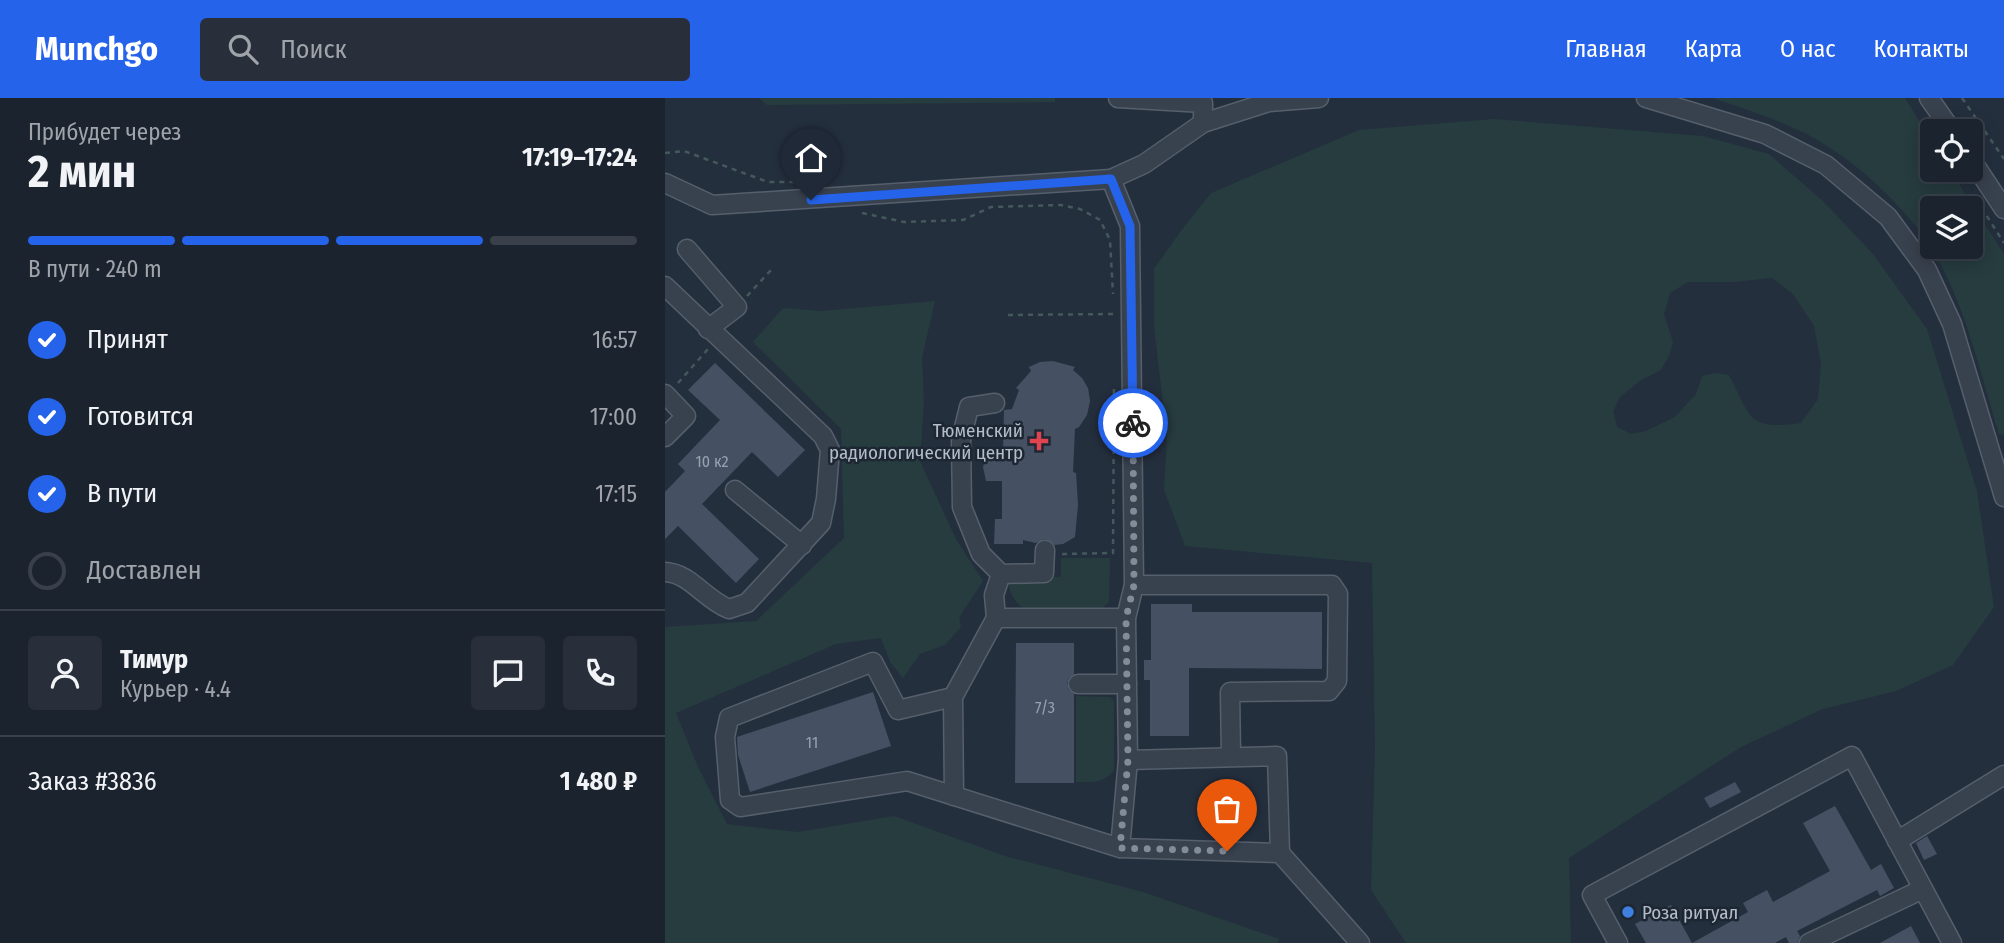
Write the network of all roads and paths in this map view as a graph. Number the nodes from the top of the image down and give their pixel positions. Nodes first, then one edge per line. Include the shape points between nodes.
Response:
1 (1118, 98) edge
2 (1319, 98) edge
3 (1646, 98) edge
4 (1929, 98) edge
5 (1962, 98) edge
6 (1944, 119) edge
7 (1203, 123) junction
8 (665, 153) edge
9 (2004, 159) edge
10 (1983, 171) edge
11 (1111, 179) junction
12 (665, 183) edge
13 (812, 183) dead end
14 (1997, 184) edge
15 (1971, 191) dead end
16 (2004, 209) edge
17 (857, 212) dead end
18 (2004, 243) edge
19 (687, 249) dead end
20 (771, 270) dead end
21 (665, 286) edge
22 (1113, 302) dead end
23 (737, 307) junction
24 (1114, 314) dead end
25 (1008, 315) dead end
26 (708, 329) junction
27 (702, 356) dead end
28 (688, 372) dead end
29 (1114, 381) dead end
30 (665, 394) edge
31 (995, 403) dead end
32 (665, 437) edge
33 (1998, 457) edge
34 (735, 490) dead end
35 (2004, 497) edge
36 (802, 545) junction
37 (1045, 552) joint
38 (665, 572) edge
39 (1001, 574) junction
40 (1134, 585) junction
41 (996, 618) junction
42 (1126, 618) junction
43 (1078, 684) dead end
44 (1126, 684) junction
45 (953, 697) junction
46 (1231, 756) junction
47 (1128, 760) junction
48 (2004, 775) edge
49 (954, 796) junction
50 (1897, 841) junction
51 (1120, 848) junction
52 (1280, 853) junction
53 (1923, 889) junction
54 (1360, 943) edge
55 (1618, 943) edge
56 (1809, 943) edge
57 (1952, 943) edge

1 - 7 street via 1202,103
2 - 7 street via 1269,102
3 - 33 street via 1765,134 1826,166 1888,217 1927,270 1952,324
4 - 6 street
5 - 9 path
7 - 11 street via 1144,164
8 - 13 path via 684,151 768,181
10 - 14 street
11 - 12 street via 712,205
11 - 40 street via 1130,226
14 - 16 street
15 - 18 path
17 - 22 path via 904,222 963,220 991,207 1061,205 1080,209 1100,219 1110,240
19 - 23 street
20 - 23 path
21 - 26 street
23 - 26 street
24 - 25 path
26 - 36 street via 823,436 829,450 827,499 821,523
27 - 28 path
29 - 37 path via 1114,553
30 - 32 street via 686,416
31 - 39 street via 969,407 961,440 962,507 981,554
33 - 35 street
34 - 36 street
36 - 38 street via 747,603 729,609 680,573
37 - 39 street via 1044,573
39 - 41 street via 994,595
40 - 42 street
40 - 46 street via 1332,585 1338,594 1337,681 1329,691 1230,692
41 - 42 street
41 - 45 street
42 - 44 street
43 - 44 street
44 - 47 street
45 - 49 street
45 - 49 street via 898,710 873,662 729,718 725,737 730,800 740,807 907,781
46 - 47 street
46 - 52 street via 1277,756
47 - 51 street
48 - 50 street
49 - 51 street
50 - 53 street
50 - 55 street via 1852,756 1592,895
51 - 52 street
52 - 54 street
53 - 56 street
53 - 57 street

